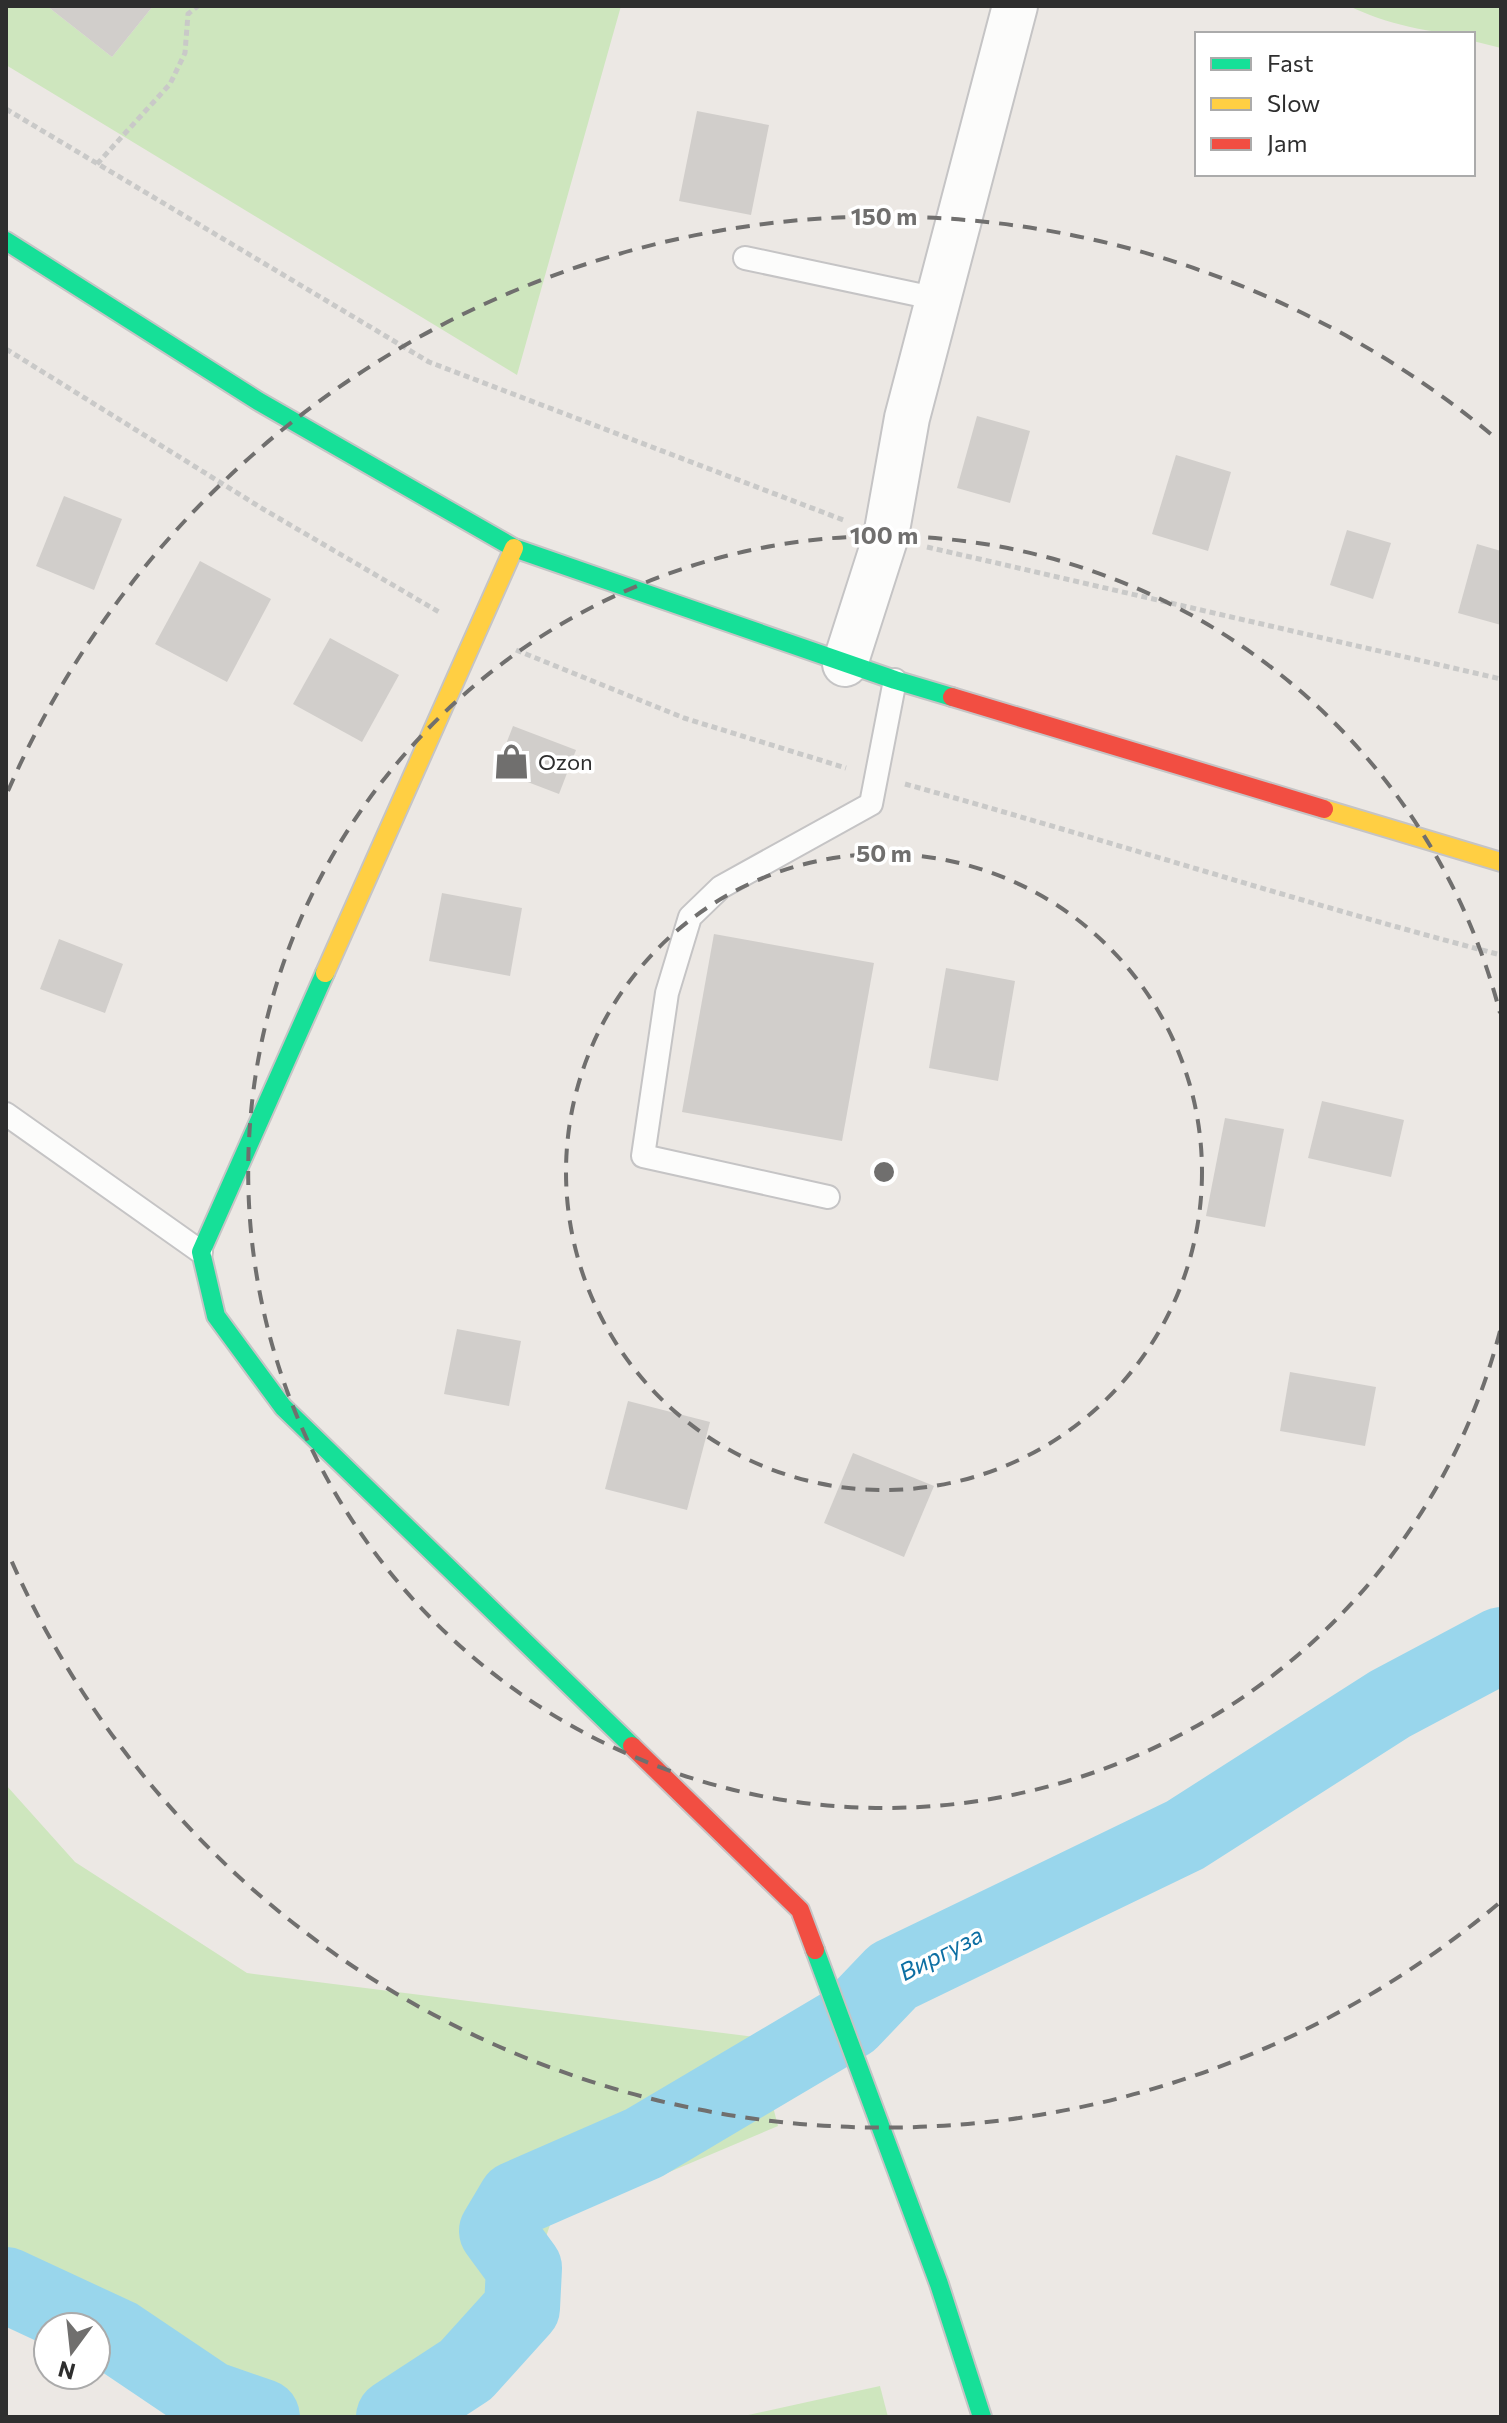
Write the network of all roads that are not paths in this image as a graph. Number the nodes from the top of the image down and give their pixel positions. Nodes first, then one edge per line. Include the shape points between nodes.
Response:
1 (1015, 6) edge
2 (6, 241) edge
3 (745, 258) dead end
4 (938, 299) junction
5 (514, 548) junction
6 (845, 664) junction
7 (895, 680) junction
8 (1501, 862) edge
9 (6, 1114) edge
10 (828, 1197) dead end
11 (201, 1252) junction
12 (982, 2417) edge

1 - 4 street
2 - 5 street via 258,401
3 - 4 lane
4 - 6 street via 907,418 886,536
5 - 6 street
5 - 11 street
6 - 7 street
7 - 8 street
7 - 10 lane via 871,804 721,887 690,917 667,993 643,1156
9 - 11 lane
11 - 12 street via 216,1316 283,1407 800,1910 939,2284

